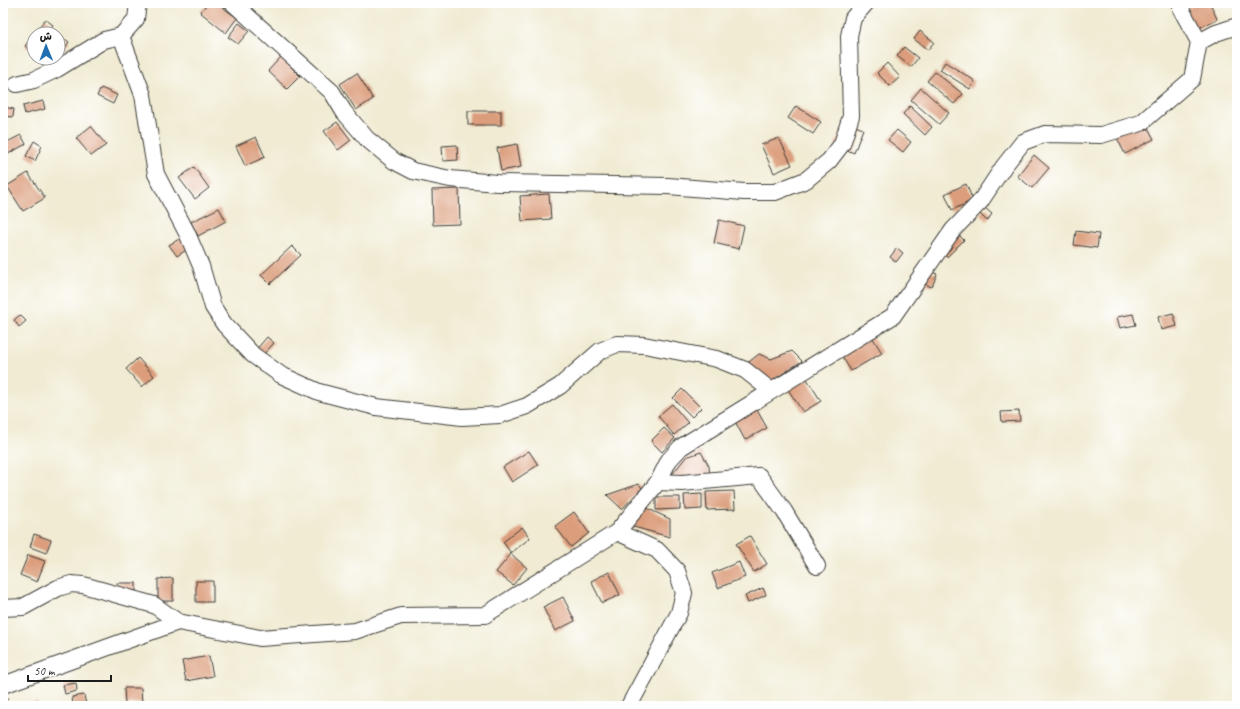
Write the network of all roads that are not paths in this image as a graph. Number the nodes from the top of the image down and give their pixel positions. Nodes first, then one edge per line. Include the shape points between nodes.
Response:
1 (138, 3) edge
2 (233, 3) edge
3 (866, 3) edge
4 (1182, 3) edge
5 (1237, 26) edge
6 (122, 36) junction
7 (1199, 42) junction
8 (17, 84) dead end
9 (770, 390) junction
10 (658, 482) junction
11 (617, 532) junction
12 (816, 566) dead end
13 (3, 608) edge
14 (178, 622) junction
15 (3, 685) edge
16 (629, 706) edge

1 - 6 street via 136,20
2 - 3 street via 332,92 344,112 367,138 394,161 413,171 450,179 497,183 668,186 774,192 806,180 829,161 842,144 851,116 849,36 853,18
4 - 7 street via 1181,9
5 - 7 street
6 - 8 street via 104,40 57,69 34,80
6 - 9 street via 144,95 156,174 187,233 214,307 224,324 253,355 281,375 319,392 376,407 462,417 500,415 528,406 560,386 600,351 617,344 644,345 717,359 745,370
7 - 9 street via 1192,79 1142,123 1101,135 1046,134 1023,142 980,202 953,230 893,316
9 - 10 street via 681,447 669,460
10 - 11 street
10 - 12 street via 682,483 758,476 784,512
11 - 14 street via 485,615 401,616 355,631 260,638
11 - 16 street via 657,550 677,571 684,593 679,614
13 - 14 street via 22,607 71,584 154,605
14 - 15 street

